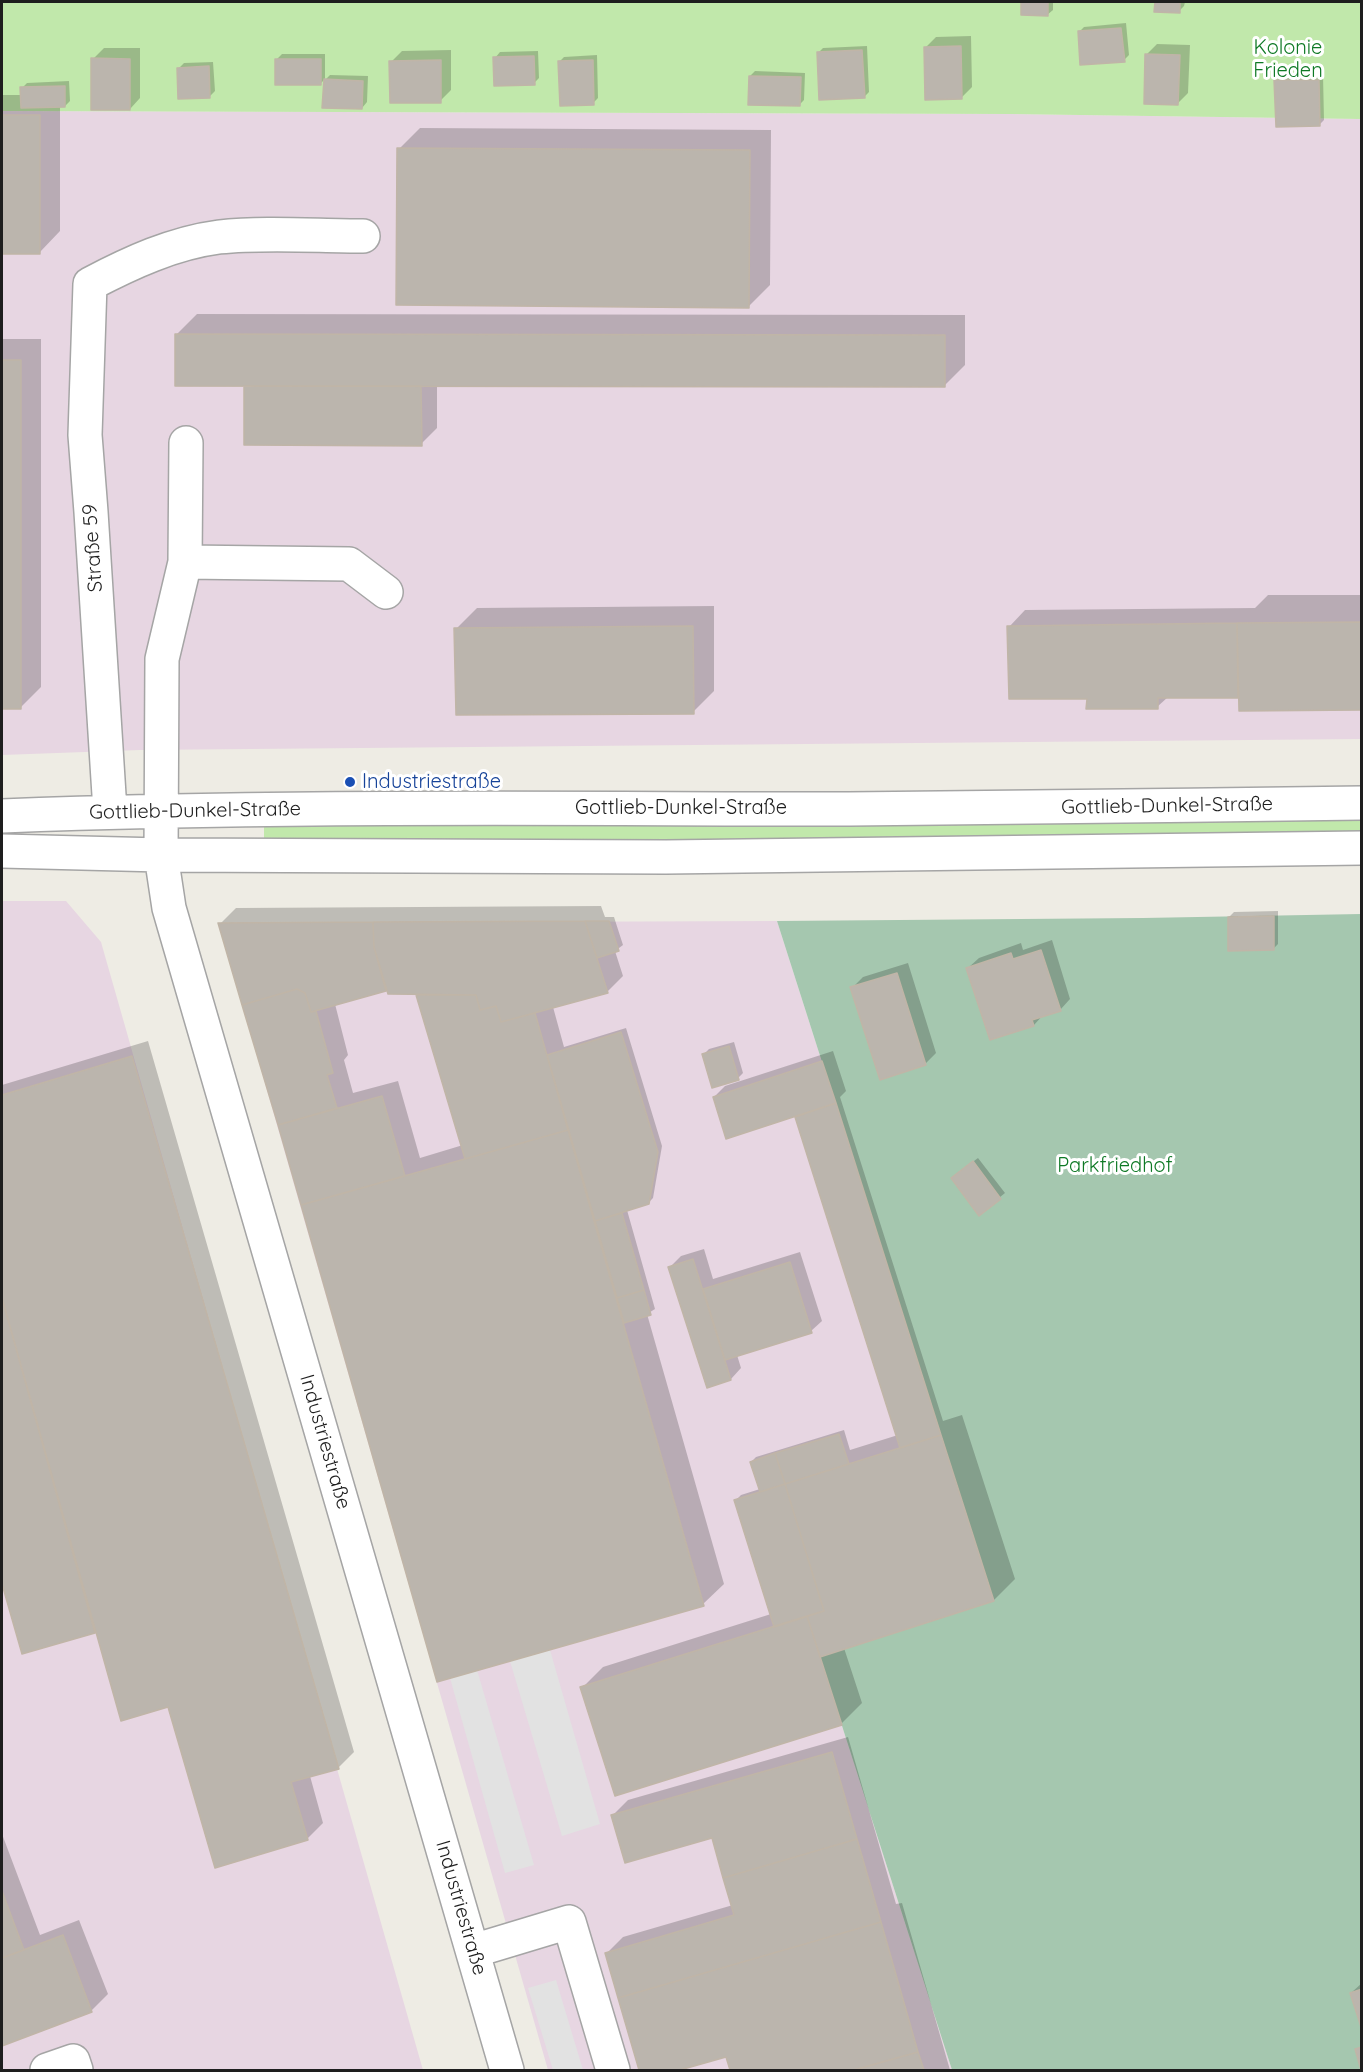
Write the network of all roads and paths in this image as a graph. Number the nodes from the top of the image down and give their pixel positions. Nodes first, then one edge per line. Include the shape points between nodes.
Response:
1 (363, 236) dead end
2 (186, 443) dead end
3 (185, 562) junction
4 (386, 592) dead end
5 (1362, 803) edge
6 (161, 810) junction
7 (110, 811) junction
8 (2, 816) edge
9 (1362, 848) edge
10 (2, 851) edge
11 (161, 855) junction
12 (473, 1951) junction
13 (47, 2070) edge
14 (76, 2070) edge
15 (507, 2070) edge
16 (613, 2070) edge

1 - 7 street, Straße 59 via 220,237 158,253 90,284 85,435
2 - 3 street, Industriestraße
3 - 4 street via 349,564
3 - 6 street, Industriestraße via 162,659
5 - 6 street, Gottlieb-Dunkel-Straße
6 - 7 street, Gottlieb-Dunkel-Straße
6 - 11 street, Industriestraße
7 - 8 street, Gottlieb-Dunkel-Straße
9 - 11 street, Gottlieb-Dunkel-Straße via 666,857
10 - 11 street, Gottlieb-Dunkel-Straße
11 - 12 street, Industriestraße via 169,908
12 - 15 street, Industriestraße
12 - 16 street via 568,1922
13 - 14 street via 72,2061

